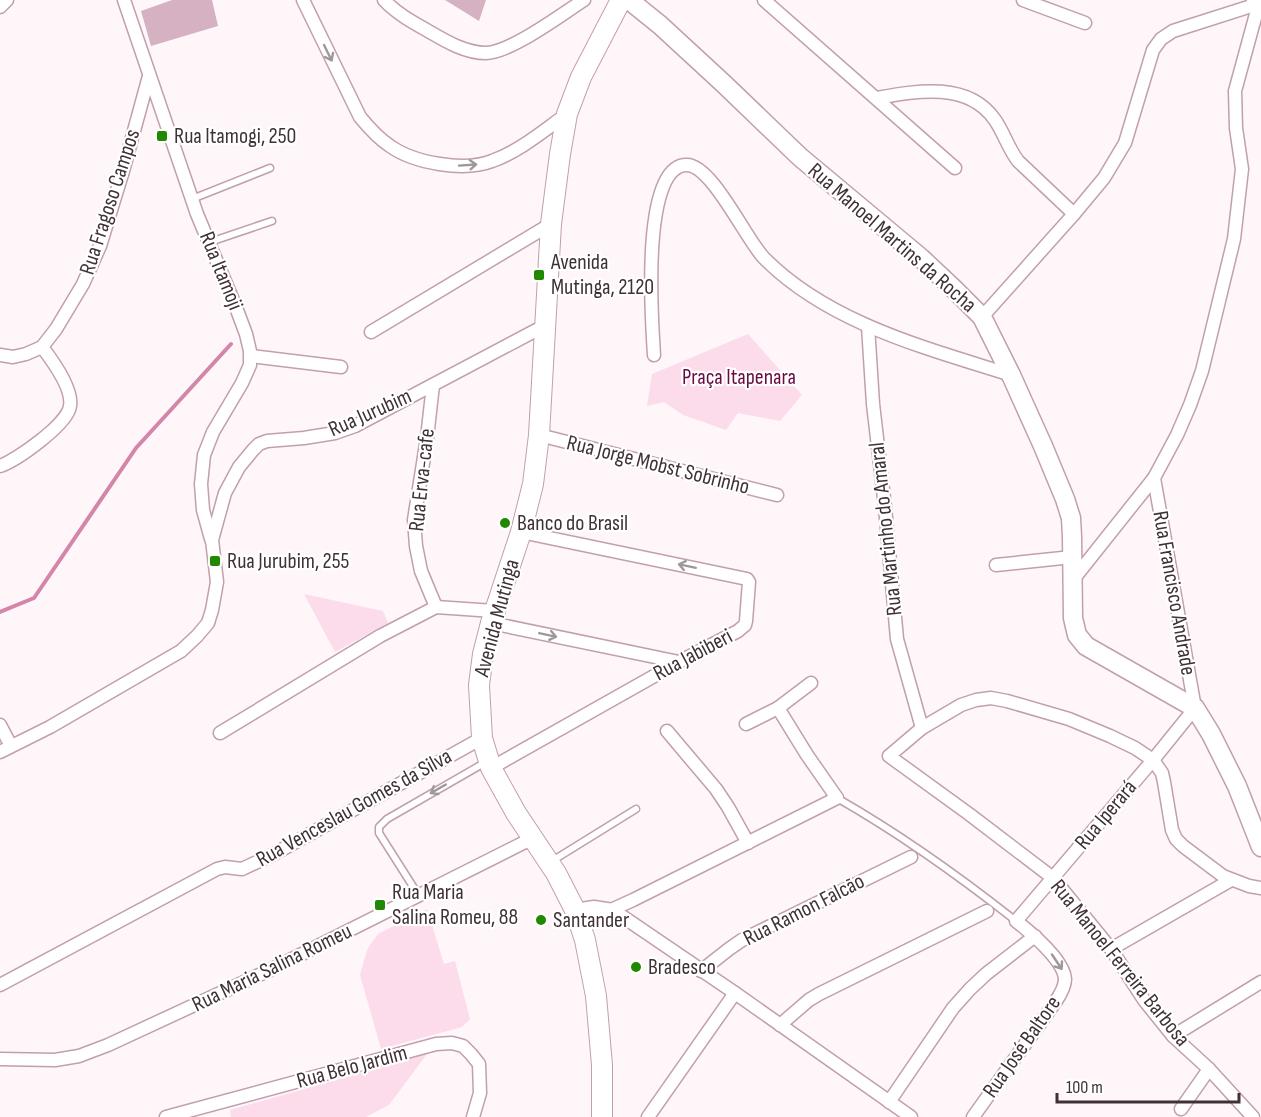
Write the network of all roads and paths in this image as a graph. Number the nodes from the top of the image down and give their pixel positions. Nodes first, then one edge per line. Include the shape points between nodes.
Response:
1 (7, 0) edge
2 (124, 0) edge
3 (303, 0) edge
4 (384, 0) edge
5 (584, 0) edge
6 (621, 0) edge
7 (629, 0) edge
8 (764, 0) edge
9 (1023, 0) edge
10 (1258, 2) edge
11 (0, 7) edge
12 (1085, 23) dead end
13 (149, 76) junction
14 (877, 98) junction
15 (567, 114) junction
16 (270, 168) dead end
17 (955, 168) dead end
18 (192, 199) junction
19 (1074, 214) junction
20 (272, 221) dead end
21 (551, 224) junction
22 (210, 243) junction
23 (982, 317) junction
24 (546, 325) junction
25 (868, 326) junction
26 (371, 332) dead end
27 (42, 347) junction
28 (0, 355) edge
29 (654, 355) dead end
30 (251, 356) junction
31 (341, 367) dead end
32 (1011, 375) junction
33 (432, 386) junction
34 (539, 435) junction
35 (0, 466) edge
36 (1154, 478) junction
37 (777, 495) dead end
38 (521, 532) junction
39 (212, 540) junction
40 (1072, 558) junction
41 (996, 566) dead end
42 (1071, 582) junction
43 (436, 607) junction
44 (493, 617) junction
45 (679, 662) junction
46 (811, 683) dead end
47 (778, 708) junction
48 (1195, 708) junction
49 (746, 724) dead end
50 (0, 725) edge
51 (922, 728) junction
52 (667, 732) dead end
53 (220, 733) dead end
54 (482, 738) junction
55 (6, 749) edge
56 (1153, 760) junction
57 (490, 764) junction
58 (837, 798) junction
59 (636, 809) dead end
60 (533, 838) junction
61 (748, 843) junction
62 (1261, 847) edge
63 (911, 857) dead end
64 (549, 862) junction
65 (1053, 878) junction
66 (1230, 880) junction
67 (1261, 888) edge
68 (419, 896) junction
69 (613, 910) junction
70 (987, 911) dead end
71 (577, 917) junction
72 (1016, 921) junction
73 (1035, 936) junction
74 (1110, 949) junction
75 (701, 971) junction
76 (1261, 982) edge
77 (0, 985) edge
78 (735, 993) junction
79 (780, 1025) junction
80 (1173, 1036) junction
81 (0, 1059) edge
82 (1209, 1069) junction
83 (889, 1102) junction
84 (1261, 1106) edge
85 (1181, 1109) dead end
86 (1251, 1115) edge
87 (166, 1117) edge
88 (473, 1117) edge
89 (602, 1117) edge
90 (648, 1117) edge
91 (911, 1117) edge
92 (973, 1117) edge

1 - 11 street
2 - 13 street, Rua Itamoji
3 -> 15 street via 360,117 392,147 419,159 469,166 492,162
4 - 5 street via 452,45 486,53 498,52 521,40
6 - 15 main road, Avenida Mutinga via 581,77
7 - 23 main road, Rua Manoel Martins da Rocha via 800,157 921,258
8 - 14 street
9 - 12 street
10 - 19 street via 1173,31 1161,39 1153,50 1125,143 1104,178
10 - 36 street via 1235,91 1242,169 1234,239 1202,371 1177,435
13 - 18 street, Rua Itamoji
13 - 27 street, Rua Fragoso Campos via 100,246 82,284
14 - 17 street
14 - 19 street via 931,91 978,103 994,119 1018,161
15 - 21 main road, Avenida Mutinga
16 - 18 lane
18 - 22 street, Rua Itamoji
19 - 23 street
20 - 22 lane
21 - 24 main road, Avenida Mutinga
21 - 26 street
22 - 30 street, Rua Itamoji
23 - 32 main road, Rua Manoel Martins da Rocha
24 - 33 street, Rua Jurubim
24 - 34 main road, Avenida Mutinga
25 - 29 street via 800,289 778,272 761,255 723,195 699,170 685,165 669,175 657,207 651,256
25 - 32 street
25 - 51 street, Rua Martinho do Amaral via 897,639
27 - 28 street via 13,357
27 - 35 street via 67,390 68,412 44,438
30 - 31 street
30 - 39 street via 242,383 204,455 203,510
32 - 40 main road, Rua Manoel Martins da Rocha via 1065,499 1071,518
33 - 39 street, Rua Jurubim via 335,433 259,444 239,467 225,494
33 - 43 street, Rua Erva-cafe via 414,520 421,571
34 - 37 street, Rua Jorge Mobst Sobrinho
34 - 38 main road, Avenida Mutinga via 533,484
36 - 42 street
36 - 48 street, Rua Francisco Andrade
38 - 44 main road, Avenida Mutinga
45 -> 38 street, Rua Jabiberi via 745,625 747,579
39 - 55 street, Rua Jurubim via 217,582 208,623 197,636 181,651
40 - 41 street
40 - 42 main road, Rua Manoel Martins da Rocha
42 - 48 main road, Rua Manoel Martins da Rocha via 1073,618 1080,641
43 - 44 street
43 - 53 street via 380,636
44 -> 45 street
44 - 54 main road, Avenida Mutinga via 478,686
45 - 57 street, Rua Jabiberi
46 - 47 street
47 - 49 street
47 - 58 street
48 - 56 street, Rua Iperará
48 - 62 main road, Rua Manoel Martins da Rocha via 1237,786
50 - 55 street
51 - 56 street via 961,705 991,698 1070,719
51 - 65 street, Rua Manoel Ferreira Barbosa via 889,756
52 - 61 street via 716,789
54 - 57 main road, Avenida Mutinga
54 - 77 street, Rua Venceslau Gomes da Silva via 274,854 242,869 217,869
56 - 65 street, Rua Iperará
56 - 66 street via 1162,773 1176,839
57 - 60 main road, Avenida Mutinga
57 -> 68 lane via 387,819 379,827 379,833
58 - 61 street
58 - 72 lane via 924,852
59 - 64 lane
60 - 64 main road, Avenida Mutinga
60 - 68 street, Rua Maria Salina Romeu
61 - 69 street
63 - 75 street, Rua Ramon Falcão via 742,940
64 - 71 main road, Avenida Mutinga
65 - 72 street, Rua Iperará
65 - 74 street, Rua Manoel Ferreira Barbosa
66 - 67 street
66 - 74 street
68 - 81 street, Rua Maria Salina Romeu via 108,1045 55,1060
69 - 71 street via 594,907
69 - 75 street
70 - 79 street via 819,994
71 - 89 main road, Avenida Mutinga via 596,996
72 - 73 street, Rua José Baltore
73 - 83 street via 986,974 953,1008
73 -> 92 street, Rua José Baltore via 1062,970 1064,986
74 - 80 street, Rua Manoel Ferreira Barbosa via 1143,1000
75 - 78 street
76 - 80 street
78 - 79 street
78 - 90 street
79 - 83 street
80 - 82 street, Rua Manoel Ferreira Barbosa
82 - 85 street
82 - 86 street, Rua Manoel Ferreira Barbosa
83 - 91 street
84 - 86 street
87 - 88 street, Rua Belo Jardim via 436,1044 452,1043 463,1046 479,1064 480,1093

